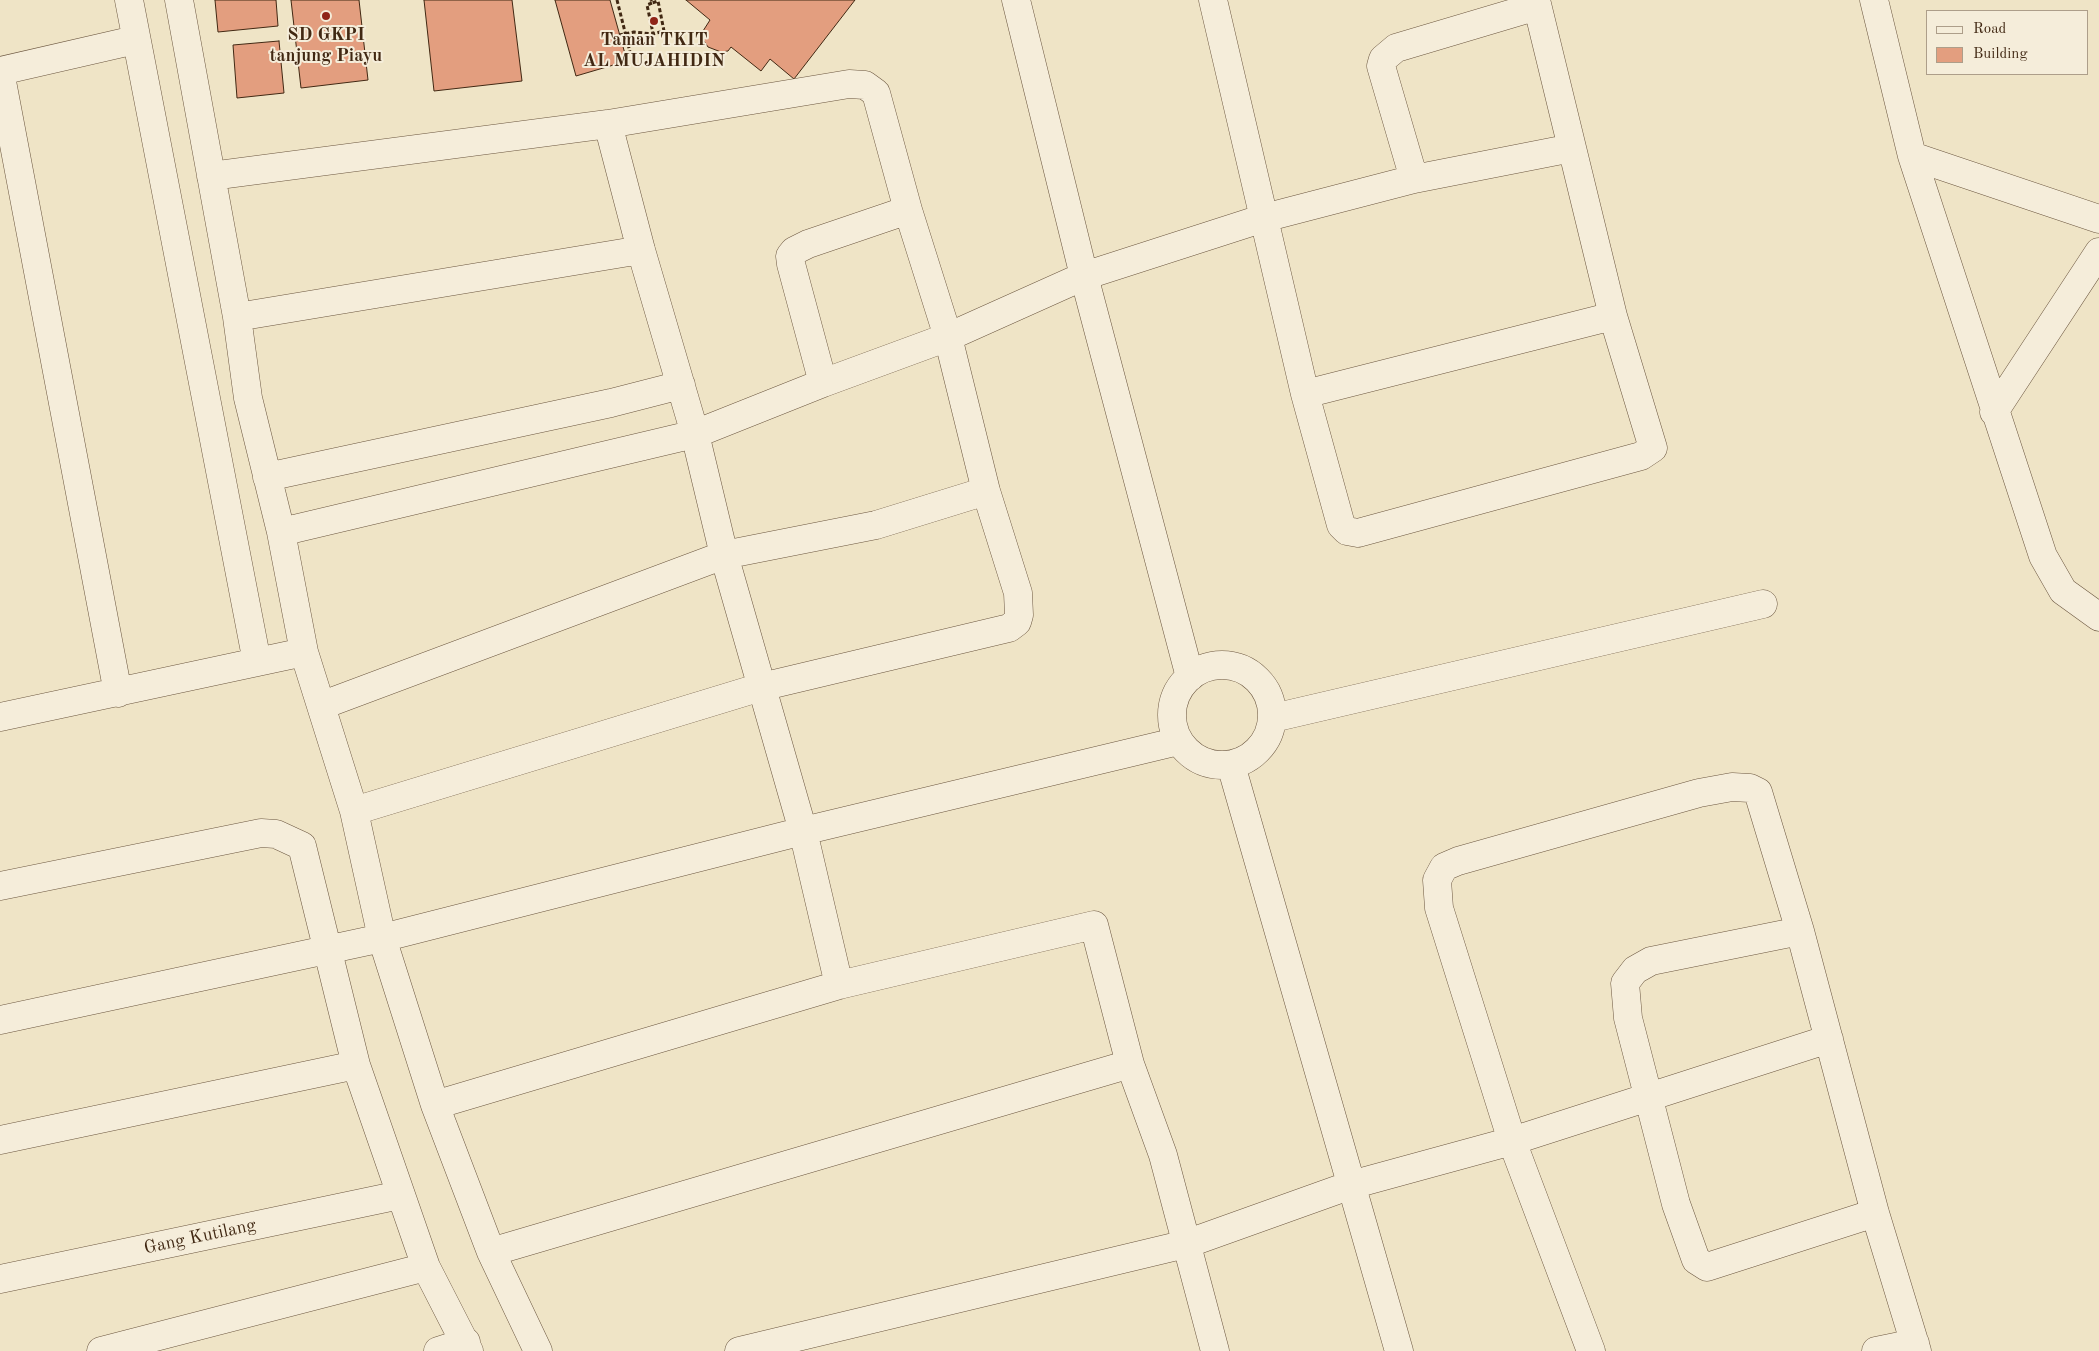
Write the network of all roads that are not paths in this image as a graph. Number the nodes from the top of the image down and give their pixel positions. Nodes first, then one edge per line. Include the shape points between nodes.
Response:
1 (128, 0) edge
2 (179, 0) edge
3 (1016, 0) edge
4 (1213, 0) edge
5 (1874, 0) edge
6 (1537, 3) edge
7 (135, 40) junction
8 (0, 71) edge
9 (608, 124) junction
10 (1572, 148) junction
11 (1912, 156) junction
12 (211, 176) junction
13 (1414, 179) junction
14 (908, 210) junction
15 (1264, 218) junction
16 (2099, 219) edge
17 (641, 250) junction
18 (2099, 252) edge
19 (1084, 276) junction
20 (1613, 316) junction
21 (237, 317) junction
22 (948, 337) junction
23 (823, 382) junction
24 (681, 384) junction
25 (1305, 394) junction
26 (1994, 412) junction
27 (695, 434) junction
28 (267, 477) junction
29 (986, 491) junction
30 (281, 532) junction
31 (724, 555) junction
32 (1763, 604) dead end
33 (2098, 615) edge
34 (304, 652) junction
35 (257, 662) junction
36 (1190, 677) junction
37 (761, 687) junction
38 (118, 693) junction
39 (323, 705) junction
40 (0, 717) edge
41 (1273, 718) junction
42 (1179, 742) junction
43 (1231, 765) junction
44 (354, 810) junction
45 (803, 831) junction
46 (0, 886) edge
47 (1800, 931) junction
48 (382, 938) junction
49 (327, 950) junction
50 (839, 985) junction
51 (0, 1020) edge
52 (1829, 1039) junction
53 (1130, 1064) junction
54 (356, 1065) junction
55 (1650, 1097) junction
56 (435, 1105) junction
57 (0, 1140) edge
58 (1512, 1141) junction
59 (1351, 1186) junction
60 (400, 1196) junction
61 (1875, 1214) junction
62 (1186, 1244) junction
63 (491, 1252) junction
64 (426, 1267) junction
65 (0, 1279) edge
66 (468, 1346) edge
67 (1916, 1347) edge
68 (101, 1351) edge
69 (438, 1351) edge
70 (538, 1351) edge
71 (739, 1351) edge
72 (1215, 1351) edge
73 (1399, 1351) edge
74 (1591, 1351) edge
75 (1876, 1351) edge

1 - 7 street
2 - 12 street
3 - 19 street
4 - 15 street
5 - 11 street
6 - 10 street
6 - 13 street via 1396,48 1383,59 1380,66
7 - 8 street
7 - 35 street
8 - 38 street
9 - 12 street
9 - 14 street via 849,84 865,85 876,93
9 - 17 street
10 - 13 street
10 - 20 street
11 - 16 street
11 - 26 street
12 - 21 street
13 - 15 street
14 - 22 street
14 - 23 street via 808,244 790,256
15 - 19 street
15 - 25 street
17 - 21 street
17 - 24 street
18 - 26 street
19 - 22 street
19 - 36 street
20 - 25 street
20 - 25 street via 1653,448 1358,533 1341,525
21 - 28 street via 248,398
22 - 23 street
22 - 29 street
23 - 27 street
24 - 27 street
24 - 28 street via 612,403
26 - 33 street via 2043,556 2063,591
27 - 30 street
27 - 31 street
28 - 30 street
29 - 31 street via 876,525
29 - 37 street via 1018,593 1017,622 1010,628
30 - 34 street
31 - 37 street
31 - 39 street
32 - 41 street
34 - 35 street
34 - 39 street
35 - 38 street
36 - 41 street via 1207,667 1226,665 1245,670 1260,682 1270,698
36 - 42 street via 1181,685 1173,707 1174,731
37 - 44 street
37 - 45 street
38 - 40 street
39 - 44 street
41 - 43 street via 1265,744 1256,754
42 - 43 street via 1202,762
42 - 45 street
43 - 59 street
44 - 48 street
45 - 48 street
45 - 50 street
46 - 49 street via 261,833 276,834 302,846
47 - 52 street
47 - 55 street via 1651,961 1635,970 1625,983 1628,1018
47 - 58 street via 1758,792 1750,788 1732,787 1699,793 1444,867 1437,880 1439,908
48 - 49 street
48 - 56 street
49 - 51 street
49 - 54 street
50 - 53 street via 1094,925
50 - 56 street
52 - 55 street
52 - 61 street
53 - 62 street via 1163,1154
53 - 63 street
54 - 57 street
54 - 60 street
55 - 58 street
55 - 61 street via 1676,1204 1696,1260 1707,1267
56 - 63 street
58 - 59 street
58 - 74 street
59 - 62 street
59 - 73 street
60 - 64 street
60 - 65 street, Gang Kutilang
61 - 67 street
62 - 71 street
62 - 72 street
63 - 70 street
64 - 66 street
64 - 68 street
66 - 69 street
67 - 75 street

